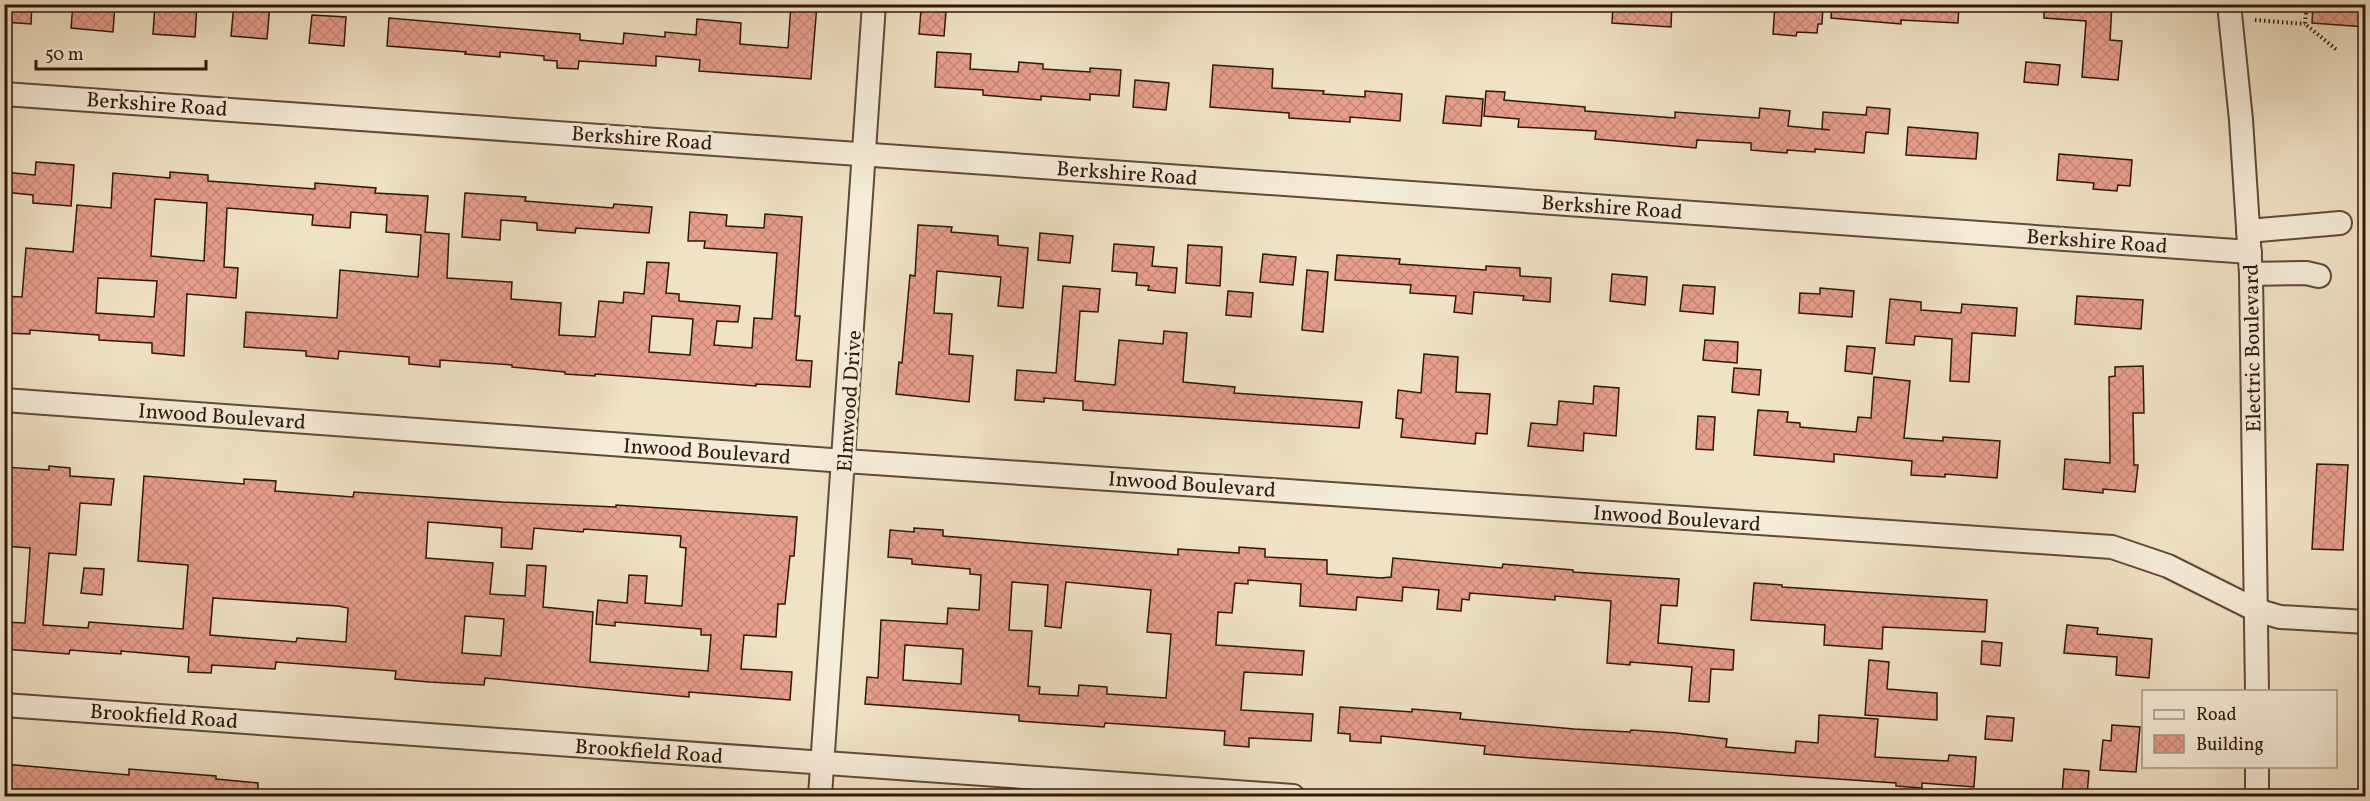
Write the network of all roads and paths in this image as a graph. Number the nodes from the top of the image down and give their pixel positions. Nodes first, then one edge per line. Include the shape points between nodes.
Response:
1 (874, 4) edge
2 (2229, 4) edge
3 (2307, 4) edge
4 (2255, 20) dead end
5 (2305, 24) junction
6 (2337, 50) dead end
7 (4, 94) edge
8 (865, 154) junction
9 (2340, 223) dead end
10 (2249, 241) junction
11 (2251, 274) junction
12 (2319, 276) dead end
13 (4, 400) edge
14 (845, 460) junction
15 (2256, 610) junction
16 (2366, 622) edge
17 (2257, 690) edge
18 (4, 705) edge
19 (823, 763) junction
20 (2257, 768) edge
21 (820, 796) edge
22 (1293, 796) edge
23 (2257, 796) edge

1 - 8 street, Elmwood Drive
2 - 10 street, Electric Boulevard
3 - 5 path
4 - 5 path
5 - 6 path
7 - 8 street, Berkshire Road
8 - 10 street, Berkshire Road
8 - 14 street, Elmwood Drive
9 - 10 street, Berkshire Road
10 - 11 street, Electric Boulevard
11 - 12 street
11 - 15 street, Electric Boulevard
13 - 14 street, Inwood Boulevard
14 - 15 street, Inwood Boulevard via 2112,548 2168,566
14 - 19 street, Elmwood Drive
15 - 16 street, Inwood Boulevard via 2280,617
15 - 17 street, Electric Boulevard
18 - 19 street, Brookfield Road
19 - 21 street, Elmwood Drive
19 - 22 street, Brookfield Road
20 - 23 street

